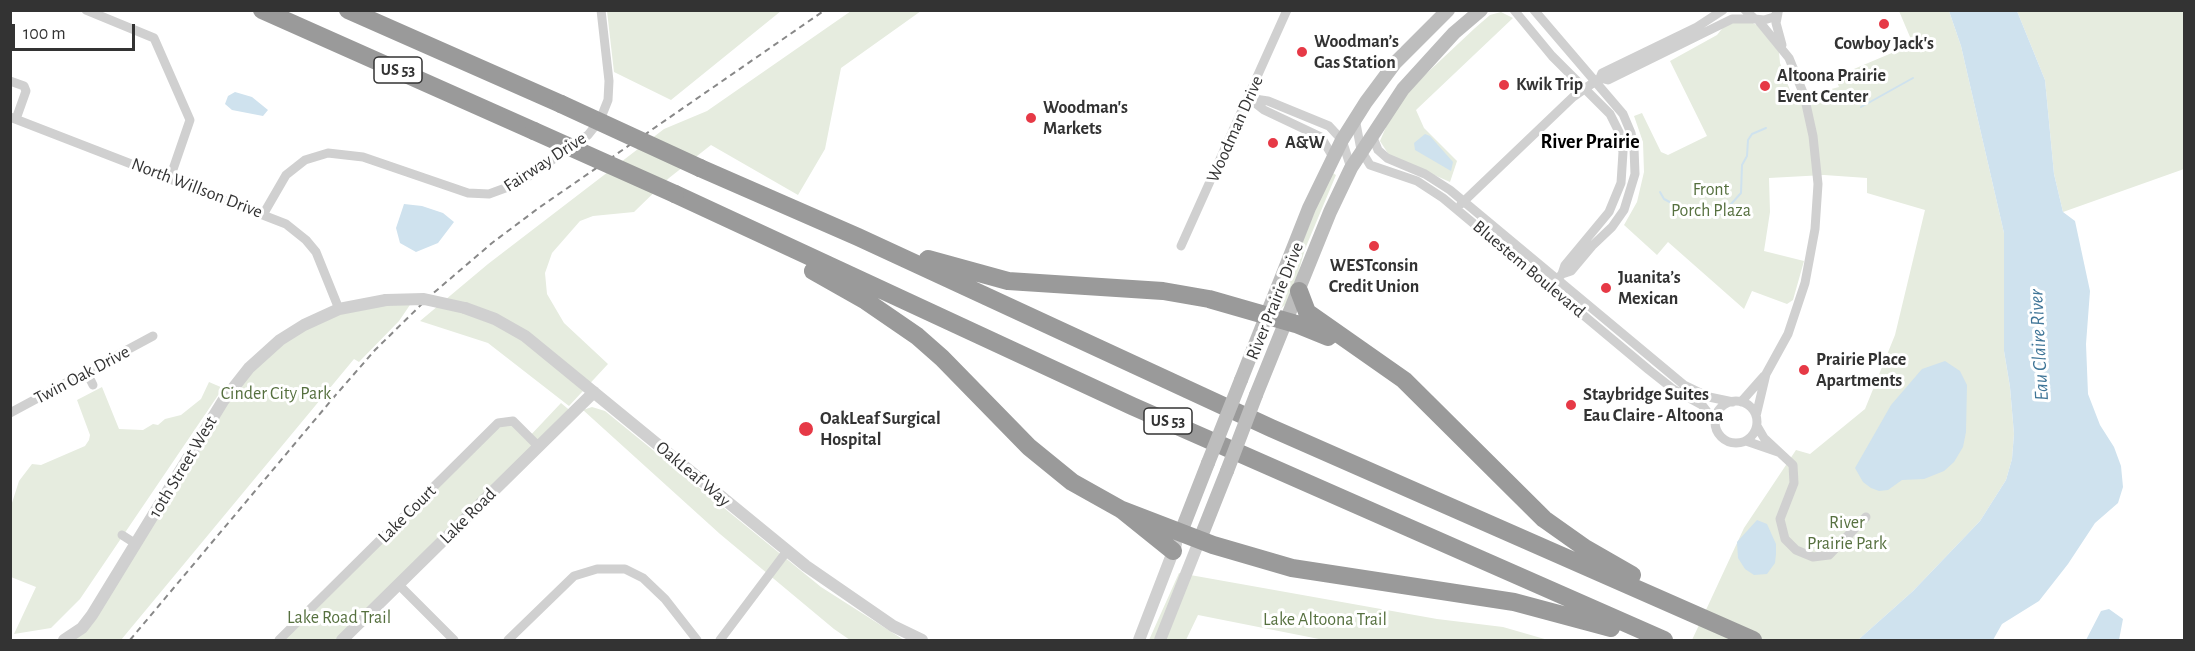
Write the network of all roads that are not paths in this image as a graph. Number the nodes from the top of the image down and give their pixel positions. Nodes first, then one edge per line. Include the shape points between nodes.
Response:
1 (86, 10) edge
2 (262, 10) edge
3 (348, 10) edge
4 (601, 10) edge
5 (1287, 10) edge
6 (1448, 10) edge
7 (1481, 10) edge
8 (1514, 10) edge
9 (1534, 10) edge
10 (1723, 10) edge
11 (1745, 10) edge
12 (1778, 12) edge
13 (1756, 19) junction
14 (1784, 51) junction
15 (1598, 80) junction
16 (10, 81) edge
17 (1583, 89) junction
18 (1248, 98) junction
19 (13, 118) edge
20 (1355, 118) junction
21 (1371, 134) junction
22 (1342, 141) junction
23 (1361, 150) junction
24 (1333, 157) junction
25 (1351, 168) junction
26 (170, 178) junction
27 (1460, 205) junction
28 (264, 213) junction
29 (740, 226) junction
30 (858, 237) junction
31 (1181, 246) dead end
32 (1556, 281) junction
33 (1299, 291) junction
34 (465, 308) joint
35 (339, 309) junction
36 (1266, 314) junction
37 (1286, 321) junction
38 (153, 336) dead end
39 (1351, 344) junction
40 (87, 373) junction
41 (1766, 374) junction
42 (93, 385) dead end
43 (594, 392) junction
44 (1737, 402) junction
45 (10, 413) edge
46 (1757, 421) junction
47 (1715, 422) junction
48 (1746, 441) junction
49 (538, 446) junction
50 (1782, 453) junction
51 (1122, 510) junction
52 (1866, 517) dead end
53 (1181, 532) junction
54 (122, 535) dead end
55 (1200, 539) junction
56 (136, 544) junction
57 (787, 551) junction
58 (1173, 551) junction
59 (399, 585) junction
60 (1729, 630) junction
61 (64, 640) edge
62 (279, 640) edge
63 (342, 640) edge
64 (454, 640) edge
65 (508, 640) edge
66 (697, 640) edge
67 (720, 640) edge
68 (922, 640) edge
69 (1139, 640) edge
70 (1160, 640) edge
71 (1649, 640) edge
72 (1664, 640) edge
73 (1753, 640) edge

1 - 26 street via 154,38 190,120
2 - 29 highway, US 53, bridge
3 - 30 highway, US 53, bridge
4 - 28 street, Fairway Drive via 609,81 608,100 600,120 588,135 519,183 489,194 468,193 363,157 328,153 305,160 286,175
5 - 18 street, Woodman Drive
6 - 20 main road, River Prairie Drive via 1395,63
7 - 21 main road, River Prairie Drive via 1417,72
8 - 17 street
9 - 15 street
10 - 15 street via 1613,66
11 - 13 street
12 - 13 street via 1769,19
12 - 14 street
13 - 14 street
13 - 15 street via 1728,20 1608,80
14 - 41 street via 1809,111 1817,166 1817,204 1812,251 1799,301 1788,334
15 - 17 street
15 - 32 street via 1627,121 1635,174 1618,220 1571,271
16 - 19 street via 24,86 26,91
17 - 27 street
17 - 32 street via 1615,123 1622,141 1624,165 1609,212
18 - 22 street via 1268,101 1329,126
18 - 24 street via 1264,110 1321,137
18 - 31 street, Woodman Drive
19 - 26 street, North Willson Drive
20 - 22 main road, River Prairie Drive
20 - 23 street
21 - 23 main road, River Prairie Drive
21 - 27 street, Bluestem Boulevard via 1378,150 1387,158 1425,174
22 - 24 main road, River Prairie Drive
22 - 25 street
23 - 25 main road, River Prairie Drive
23 - 27 street, Bluestem Boulevard via 1370,165 1417,181
24 - 36 main road, River Prairie Drive
25 - 33 main road, River Prairie Drive
26 - 28 street, North Willson Drive
27 - 32 street, Bluestem Boulevard
28 - 35 street, North Willson Drive via 306,240 324,268
29 - 51 highway via 892,318 942,357 1029,447 1080,488
29 - 72 highway, US 53 via 1132,406
30 - 36 highway via 1008,281 1163,291
30 - 60 highway, US 53 via 1271,428
32 - 44 street, Bluestem Boulevard via 1684,384 1709,397
32 - 47 street, Bluestem Boulevard via 1673,389 1702,405
33 - 37 main road, River Prairie Drive
33 - 39 highway via 1307,312
34 - 35 street, 10th Street West, bridge via 424,299 386,300
34 - 43 street, OakLeaf Way via 525,336
35 - 56 street, 10th Street West via 284,337 237,381
36 - 37 highway
36 - 53 main road, River Prairie Drive, bridge
37 - 39 highway
37 - 55 main road, River Prairie Drive, bridge
38 - 40 street, Twin Oak Drive
39 - 60 highway via 1404,380 1556,528 1592,553
40 - 42 street
40 - 45 street, Twin Oak Drive
41 - 44 street
41 - 46 street
43 - 49 street, Lake Road
43 - 57 street, OakLeaf Way
44 - 46 street, Bluestem Boulevard via 1748,405
44 - 47 street via 1721,408
46 - 48 street
46 - 50 street, Bluestem Boulevard via 1764,438
47 - 48 street, Bluestem Boulevard via 1719,434 1728,442
48 - 50 street
49 - 59 street, Lake Road
49 - 62 street, Lake Court via 513,422 498,423
50 - 52 street, Bluestem Boulevard via 1793,465 1795,478 1781,524 1785,539 1796,550 1813,557 1829,555
51 - 53 highway
51 - 58 highway
53 - 55 highway
53 - 58 street, River Prairie Drive
54 - 56 street
55 - 70 street, River Prairie Drive
55 - 71 highway via 1292,568 1548,610
56 - 61 street, 10th Street West via 92,615
57 - 67 street
57 - 68 street, OakLeaf Way via 892,626
58 - 69 street, River Prairie Drive
59 - 63 street, Lake Road
59 - 64 street
60 - 73 highway, US 53
65 - 66 street via 574,576 597,569 625,569 643,578 665,599

